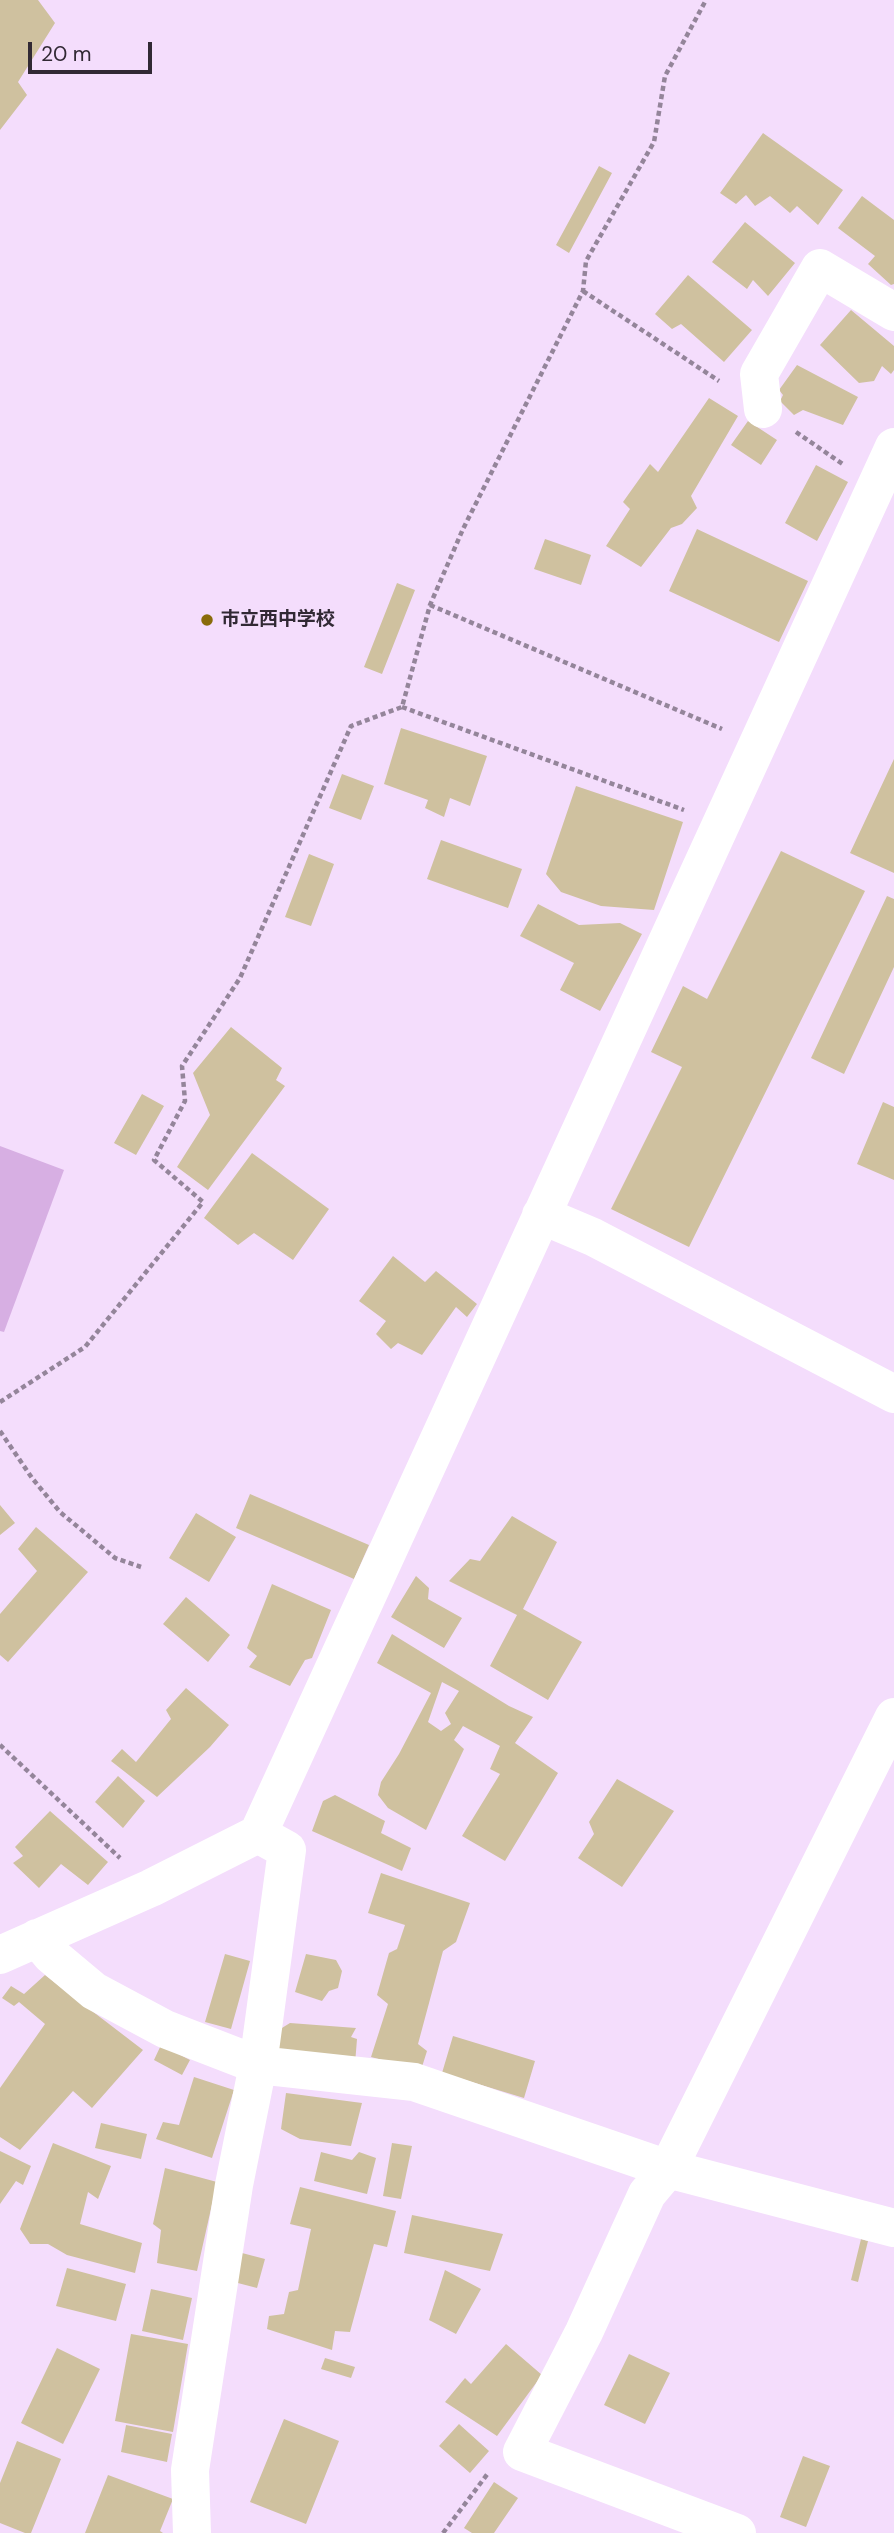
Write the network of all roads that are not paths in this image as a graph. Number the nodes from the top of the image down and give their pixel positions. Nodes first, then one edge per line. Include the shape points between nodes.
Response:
1 (894, 312) edge
2 (763, 410) dead end
3 (894, 447) edge
4 (541, 1215) junction
5 (894, 1394) edge
6 (894, 1717) edge
7 (258, 1835) junction
8 (37, 1938) junction
9 (0, 1955) edge
10 (258, 2065) junction
11 (668, 2169) junction
12 (894, 2228) edge
13 (192, 2533) edge
14 (737, 2533) edge

1 - 2 street via 820,268 759,374
3 - 4 street
4 - 5 street via 593,1237
4 - 7 street
6 - 11 street
7 - 8 street
7 - 10 street via 287,1850
8 - 9 street
8 - 10 street via 94,1991 165,2029
10 - 11 street via 414,2082
10 - 13 street via 234,2185 190,2470
11 - 12 street
11 - 14 street via 647,2194 522,2452

